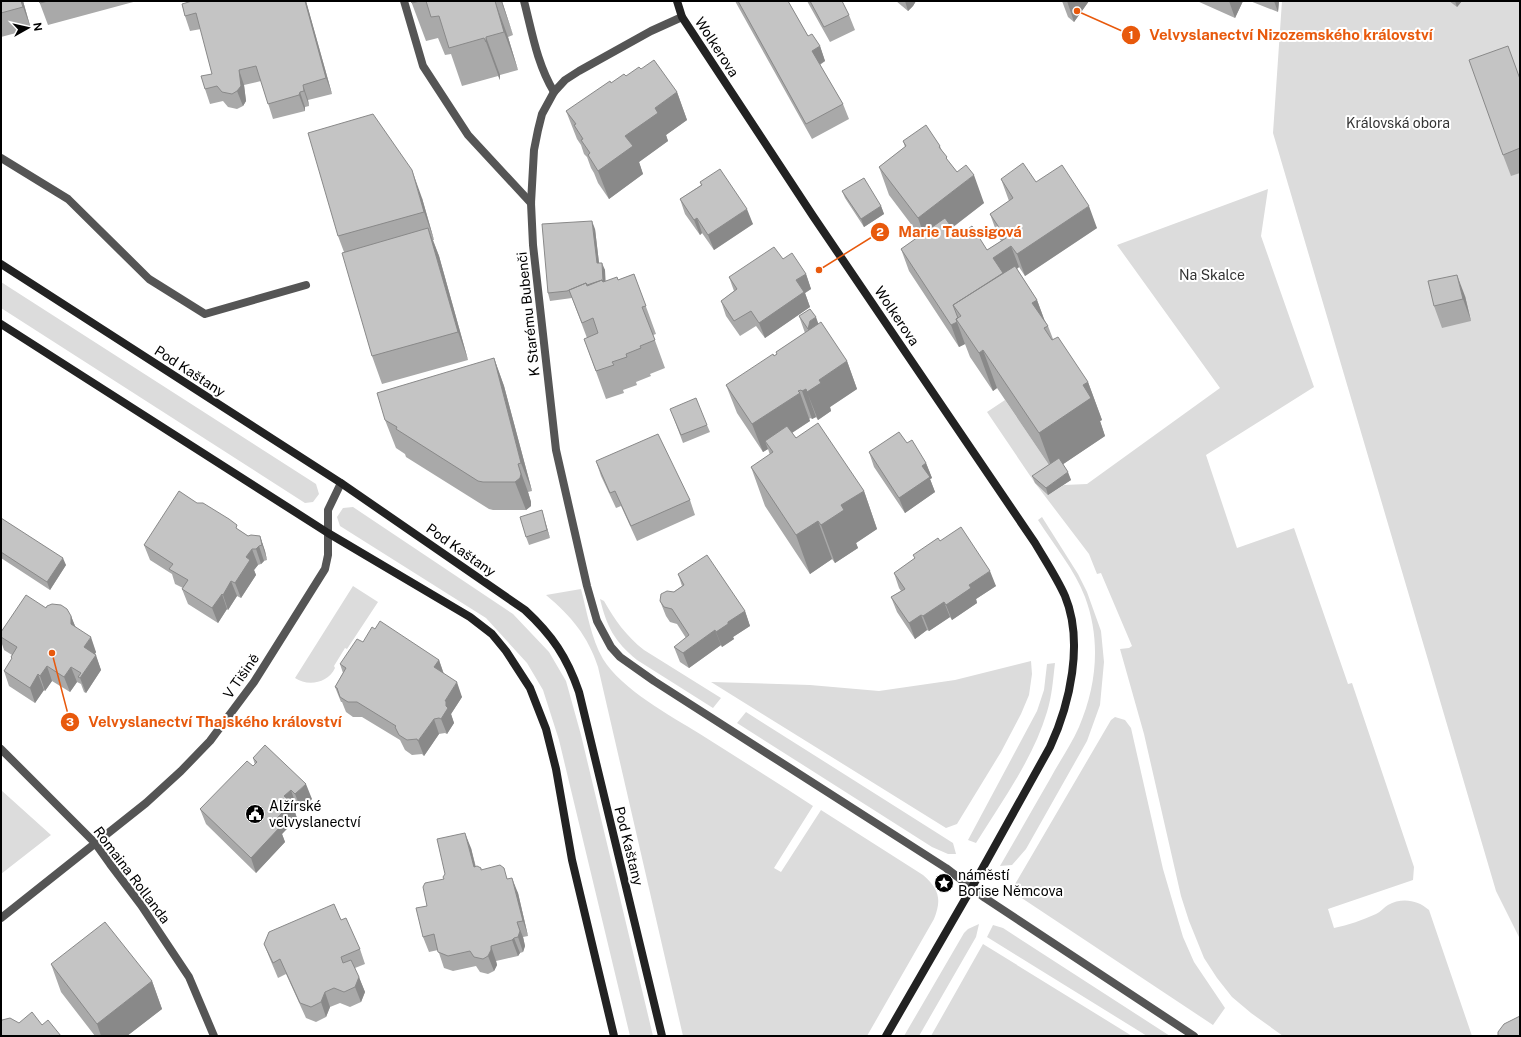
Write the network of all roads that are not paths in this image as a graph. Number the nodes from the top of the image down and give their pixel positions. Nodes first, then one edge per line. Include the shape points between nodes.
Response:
1 (404, 1) edge
2 (524, 1) edge
3 (676, 1) edge
4 (682, 17) junction
5 (554, 92) junction
6 (1, 158) edge
7 (531, 203) junction
8 (1, 264) edge
9 (306, 285) dead end
10 (1, 324) edge
11 (341, 483) junction
12 (328, 533) junction
13 (1, 749) edge
14 (95, 843) junction
15 (971, 889) junction
16 (1, 918) edge
17 (214, 1036) edge
18 (614, 1036) edge
19 (662, 1036) edge
20 (886, 1036) edge
21 (1194, 1036) edge

1 - 7 street via 423,66 468,135
2 - 5 street via 538,60
3 - 4 main road, Wolkerova
4 - 5 street, K Starému Bubenči via 578,71
4 - 15 main road, Wolkerova via 1035,543 1065,597 1072,623 1073,654 1068,696 1059,727
5 - 7 street, K Starému Bubenči via 542,114 538,130 534,150
6 - 9 street via 68,199 149,279 205,314
7 - 15 street, K Starému Bubenči via 533,245 556,450 587,586 597,621 612,647 633,667 946,868
8 - 11 main road, Pod Kaštany
10 - 12 main road
11 - 12 street, V Tišině via 328,510
11 - 19 main road, Pod Kaštany via 525,610 554,640 564,656 579,692
12 - 14 street, V Tišině via 328,555 324,569 254,682 210,741 146,803
12 - 18 main road via 470,617 492,634 530,688 546,729 556,769 572,860
13 - 14 street, Romaina Rollanda
14 - 16 street, V Tišině
14 - 17 street, Romaina Rollanda via 141,905 189,977
15 - 20 main road
15 - 21 street

